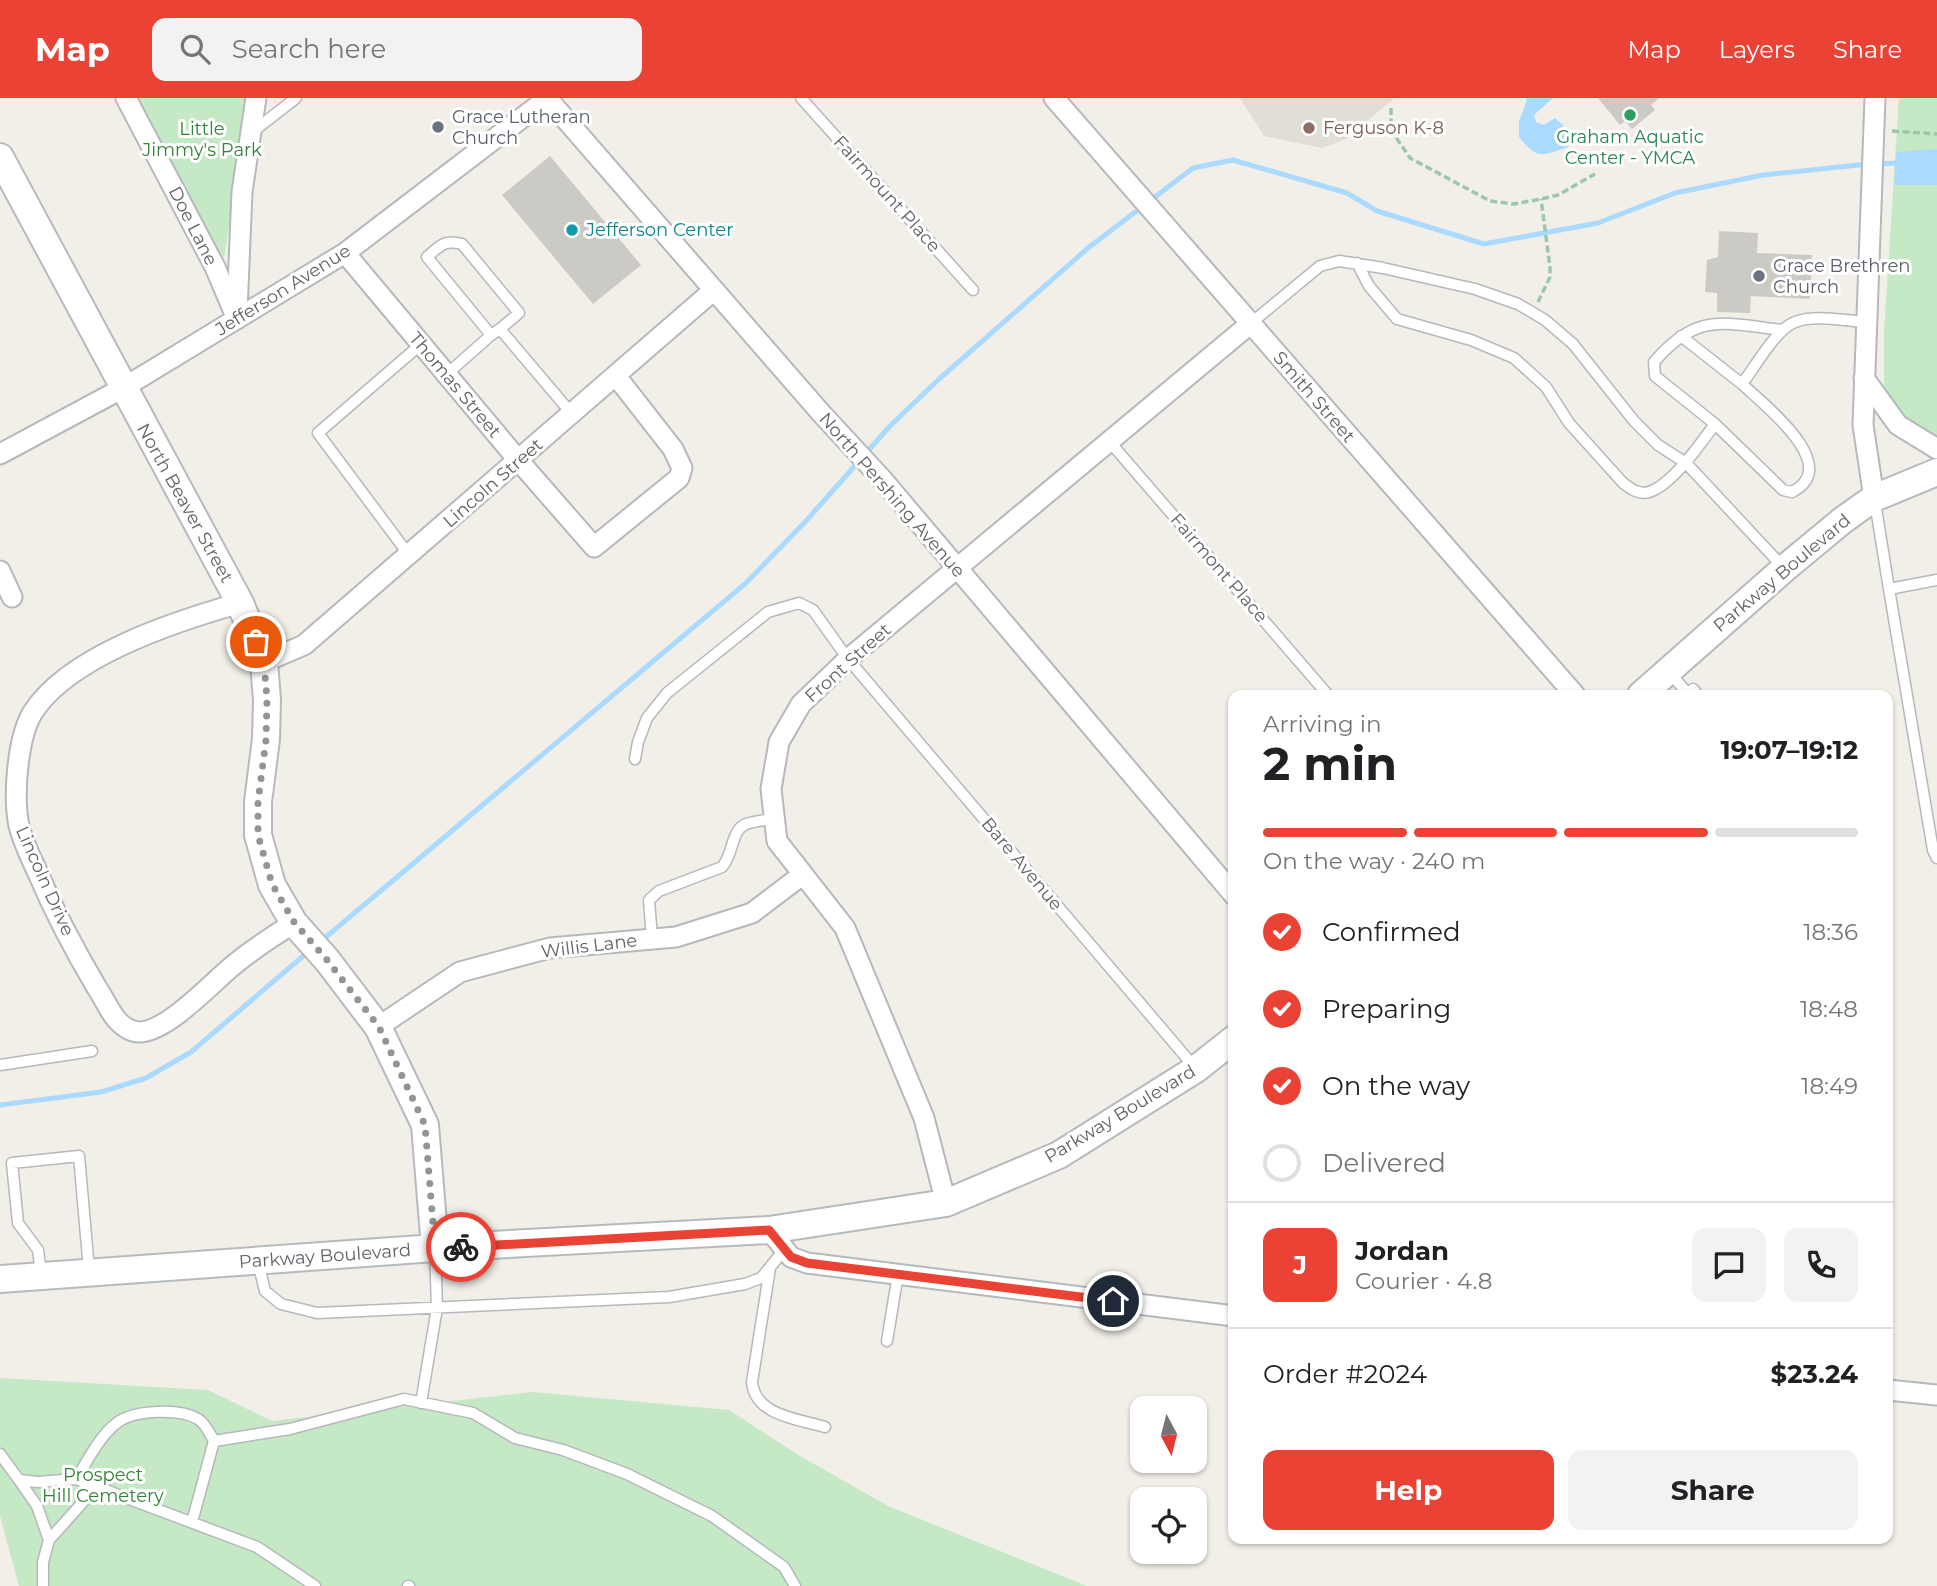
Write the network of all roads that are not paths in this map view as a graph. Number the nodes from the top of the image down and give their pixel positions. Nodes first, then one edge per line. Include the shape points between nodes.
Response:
1 (126, 98) edge
2 (256, 98) edge
3 (296, 98) edge
4 (548, 98) edge
5 (801, 98) edge
6 (1054, 98) edge
7 (1875, 98) edge
8 (251, 133) junction
9 (0, 157) edge
10 (345, 253) junction
11 (1357, 263) junction
12 (714, 290) junction
13 (973, 290) dead end
14 (237, 319) junction
15 (1866, 321) junction
16 (1250, 324) junction
17 (1782, 330) junction
18 (496, 332) junction
19 (1681, 336) junction
20 (420, 345) junction
21 (447, 374) junction
22 (616, 376) junction
23 (1864, 378) junction
24 (1742, 384) junction
25 (123, 388) junction
26 (572, 415) junction
27 (1715, 424) junction
28 (1109, 441) junction
29 (1937, 449) edge
30 (0, 454) edge
31 (519, 461) junction
32 (1686, 463) junction
33 (1937, 471) edge
34 (1874, 498) junction
35 (409, 555) junction
36 (1785, 568) junction
37 (957, 570) junction
38 (0, 571) edge
39 (1937, 580) edge
40 (1889, 589) junction
41 (12, 597) dead end
42 (240, 603) junction
43 (848, 659) junction
44 (264, 662) junction
45 (1668, 671) junction
46 (1324, 690) edge
47 (1571, 690) edge
48 (1647, 690) edge
49 (1687, 690) edge
50 (635, 759) dead end
51 (774, 818) junction
52 (1937, 858) edge
53 (802, 875) junction
54 (1228, 888) edge
55 (294, 922) junction
56 (652, 939) junction
57 (379, 1027) junction
58 (1228, 1044) edge
59 (92, 1051) dead end
60 (0, 1065) edge
61 (1196, 1069) junction
62 (946, 1203) junction
63 (777, 1239) junction
64 (435, 1248) junction
65 (258, 1261) junction
66 (770, 1267) junction
67 (89, 1274) junction
68 (898, 1274) junction
69 (41, 1277) junction
70 (0, 1279) edge
71 (437, 1308) junction
72 (1228, 1315) edge
73 (887, 1341) dead end
74 (1893, 1391) edge
75 (1937, 1395) edge
76 (421, 1403) junction
77 (825, 1427) dead end
78 (214, 1441) junction
79 (0, 1454) edge
80 (19, 1479) junction
81 (76, 1479) junction
82 (93, 1485) junction
83 (192, 1522) junction
84 (49, 1540) junction
85 (43, 1586) edge
86 (315, 1586) edge
87 (795, 1586) edge

1 - 14 street, Doe Lane via 215,267
2 - 8 street
3 - 8 lane
4 - 10 street, Jefferson Avenue
4 - 12 street, North Pershing Avenue
5 - 13 lane, Fairmount Place
6 - 16 street, Smith Street
7 - 15 street
8 - 14 street via 242,192
9 - 25 street, North Beaver Street
10 - 14 street, Jefferson Avenue
10 - 20 street, Thomas Street
11 - 16 lane via 1320,266
11 - 32 lane via 1475,289 1518,304 1545,320 1573,344 1634,421 1658,445
11 - 32 lane via 1369,286 1398,319 1514,358 1546,387 1569,422 1632,490 1648,492
12 - 22 street, Lincoln Street
12 - 37 street, North Pershing Avenue
14 - 25 street, Jefferson Avenue
15 - 17 lane via 1795,321
15 - 23 street
16 - 28 street, Front Street
16 - 47 street, Smith Street
17 - 19 lane via 1714,324
17 - 24 lane
18 - 18 lane via 519,313 462,244 443,244 427,257
18 - 21 lane
18 - 26 lane
19 - 24 lane
19 - 27 lane via 1654,362 1655,376
20 - 21 street, Thomas Street
20 - 35 lane via 318,433
21 - 31 street, Thomas Street
22 - 26 street, Lincoln Street
22 - 31 street, Thomas Street via 673,449 682,468 679,478 594,547
23 - 29 street via 1898,425
23 - 34 street via 1863,425
24 - 27 lane via 1801,442 1808,462 1801,488 1783,490
25 - 30 street, Jefferson Avenue
25 - 42 street, North Beaver Street
26 - 31 street, Lincoln Street
27 - 32 lane
28 - 37 street, Front Street
28 - 46 lane, Fairmont Place
31 - 35 street, Lincoln Street
32 - 36 lane
33 - 34 street, Parkway Boulevard
34 - 36 street, Parkway Boulevard
34 - 40 lane
35 - 44 street, Lincoln Street via 304,645
36 - 45 street, Parkway Boulevard
37 - 43 street, Front Street
37 - 54 street, North Pershing Avenue
38 - 41 street
39 - 40 lane
40 - 52 lane
42 - 44 street, North Beaver Street
42 - 55 street, Lincoln Drive via 172,623 64,678 32,714 21,746 16,794 19,825 47,894 86,970 125,1027 141,1032 166,1021
43 - 50 lane, Bare Avenue via 813,610 799,603 768,612 667,693 648,718
43 - 51 street, Front Street via 802,704 779,742 771,789
43 - 61 lane, Bare Avenue
44 - 55 street, North Beaver Street via 266,740 258,835 272,884
45 - 48 street, Parkway Boulevard
45 - 49 lane
51 - 53 street, Front Street via 776,842
51 - 56 lane via 738,828 722,867 652,896
53 - 56 street, Willis Lane via 752,913 676,937
53 - 62 street, Front Street via 845,928 924,1118
55 - 57 street, North Beaver Street
56 - 57 street, Willis Lane via 550,948 460,972
57 - 64 street, North Beaver Street via 425,1125
58 - 61 street, Parkway Boulevard
59 - 60 lane
61 - 62 street, Parkway Boulevard via 1059,1155
62 - 63 street, Parkway Boulevard
63 - 64 street, Parkway Boulevard
63 - 66 lane
63 - 68 street via 791,1257 807,1263
64 - 65 street, Parkway Boulevard
64 - 71 lane
65 - 67 street, Parkway Boulevard
65 - 71 lane via 265,1290 281,1304 317,1313
66 - 71 lane via 761,1278 744,1284 669,1297
66 - 77 lane via 752,1382 754,1395 774,1412
67 - 69 street, Parkway Boulevard
67 - 69 lane via 79,1156 12,1163 18,1223 38,1250
68 - 72 street
68 - 73 lane
69 - 70 street, Parkway Boulevard
71 - 76 lane
74 - 75 street
76 - 78 lane via 404,1399 290,1430
76 - 87 lane via 473,1413 515,1438 627,1474 712,1516 784,1567
78 - 81 lane via 201,1421 190,1415 133,1415 108,1432
78 - 83 lane
79 - 80 lane
80 - 81 lane
80 - 84 lane via 37,1506
81 - 82 lane
82 - 83 lane
82 - 84 lane
83 - 86 lane via 257,1547
84 - 85 lane

